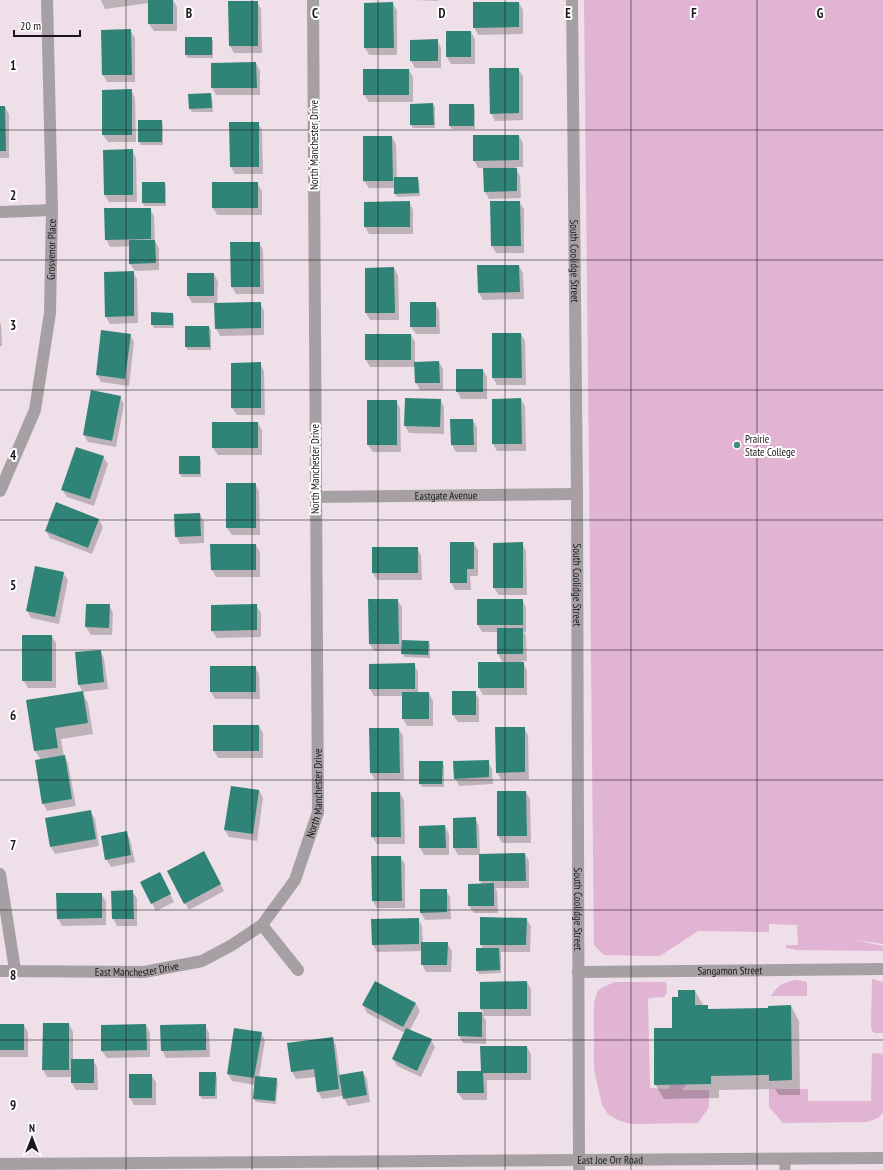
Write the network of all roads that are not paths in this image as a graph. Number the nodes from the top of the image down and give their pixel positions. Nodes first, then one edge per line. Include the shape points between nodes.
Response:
1 (47, 0) edge
2 (313, 0) edge
3 (572, 0) edge
4 (52, 210) junction
5 (0, 212) edge
6 (0, 491) edge
7 (577, 494) junction
8 (315, 496) junction
9 (0, 874) edge
10 (262, 924) junction
11 (883, 969) edge
12 (0, 970) edge
13 (15, 970) junction
14 (298, 970) dead end
15 (578, 972) junction
16 (883, 1158) edge
17 (0, 1164) edge
18 (579, 1165) edge
19 (785, 1165) edge
20 (247, 1166) edge

1 - 4 street, Grosvenor Place
2 - 8 street, North Manchester Drive
3 - 7 street, South Coolidge Street
4 - 5 street
4 - 6 street, Grosvenor Place via 50,313 35,410
7 - 8 street, Eastgate Avenue
7 - 15 street, South Coolidge Street
8 - 10 street, North Manchester Drive via 318,812 295,880
9 - 13 street
10 - 13 street, East Manchester Drive via 232,945 202,961 144,972
10 - 14 street
11 - 15 street, Sangamon Street
12 - 13 street, East Manchester Drive
15 - 18 street, South Coolidge Street
16 - 19 street, East Joe Orr Road
17 - 20 street, East Joe Orr Road
18 - 19 street, East Joe Orr Road
18 - 20 street, East Joe Orr Road

